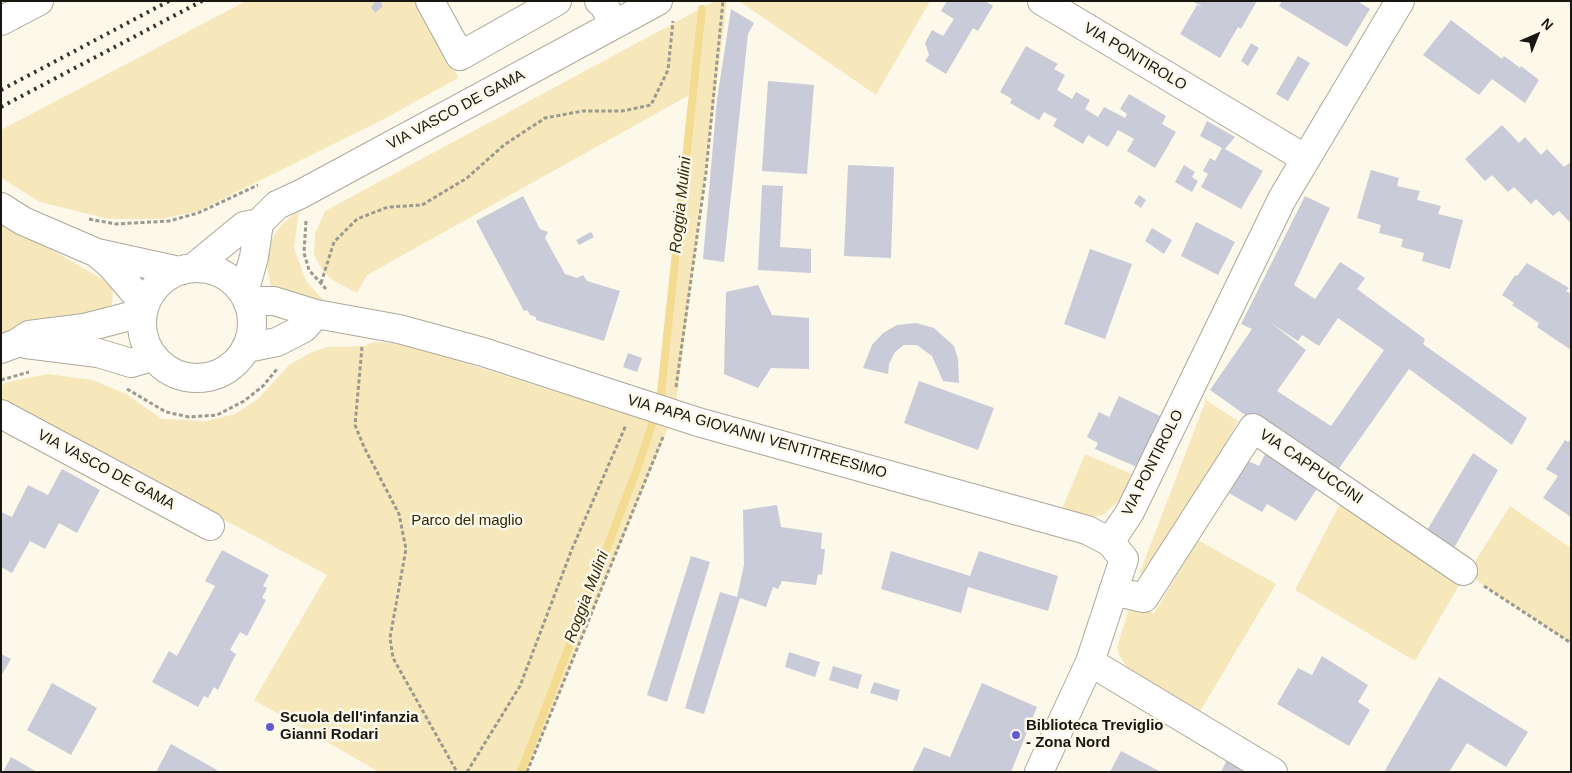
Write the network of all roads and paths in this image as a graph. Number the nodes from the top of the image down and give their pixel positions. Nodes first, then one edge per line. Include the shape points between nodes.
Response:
1 (39, 1) edge
2 (430, 1) edge
3 (557, 1) edge
4 (599, 1) edge
5 (1042, 1) edge
6 (1400, 1) edge
7 (666, 9) edge
8 (1, 21) edge
9 (614, 25) junction
10 (1306, 159) junction
11 (264, 182) dead end
12 (301, 194) junction
13 (1, 207) edge
14 (87, 219) dead end
15 (259, 223) junction
16 (97, 253) junction
17 (186, 269) junction
18 (321, 284) junction
19 (334, 295) dead end
20 (245, 297) junction
21 (143, 309) junction
22 (316, 314) junction
23 (365, 322) junction
24 (9, 346) edge
25 (248, 348) junction
26 (152, 357) junction
27 (282, 363) dead end
28 (38, 371) dead end
29 (1, 380) edge
30 (124, 387) dead end
31 (1, 414) edge
32 (629, 419) dead end
33 (210, 526) dead end
34 (1110, 542) junction
35 (1463, 571) joint
36 (1113, 591) junction
37 (1571, 643) edge
38 (1090, 662) junction
39 (457, 772) edge
40 (467, 772) edge
41 (1039, 772) edge
42 (1273, 772) edge

1 - 8 street
2 - 3 street via 460,56
4 - 9 street
5 - 10 street, VIA PONTIROLO
6 - 10 street, VIA PONTIROLO
7 - 9 street, VIA VASCO DE GAMA
7 - 18 path via 668,70 651,105 545,118 504,145 467,178 422,205 388,207 357,219 334,242
9 - 12 street, VIA VASCO DE GAMA
10 - 34 street, VIA PONTIROLO via 1282,199 1130,512
11 - 14 path via 198,213 169,221 116,224
12 - 15 street, VIA VASCO DE GAMA via 277,205
12 - 18 path via 310,211 304,226 304,253 310,270
13 - 16 street via 23,222
15 - 17 street, VIA VASCO DE GAMA via 244,226
15 - 20 street
16 - 17 street
16 - 21 street
17 - 20 street via 222,273
17 - 21 street via 166,277 155,286
18 - 19 path
20 - 22 street, VIA PAPA GIOVANNI VENTITREESIMO via 274,301
20 - 25 street via 251,310 252,330
21 - 24 street via 84,328 29,335
21 - 26 street via 143,340
22 - 23 street, VIA PAPA GIOVANNI VENTITREESIMO
22 - 25 street via 304,328 278,342
23 - 34 street, VIA PAPA GIOVANNI VENTITREESIMO via 483,352 698,422 1087,530
23 - 39 path via 355,425 399,514 406,549 390,638 393,658
24 - 26 street via 98,353 131,363
25 - 26 street via 229,369 203,379 184,378 166,370
27 - 30 path via 263,386 244,401 217,414 189,416 166,412
28 - 29 path
31 - 33 street, VIA VASCO DE GAMA
32 - 40 path via 572,549 520,686
34 - 36 street via 1124,559
35 - 36 street, VIA CAPPUCCINI via 1253,428 1144,598
35 - 37 path
36 - 38 street
38 - 41 street
38 - 42 street

